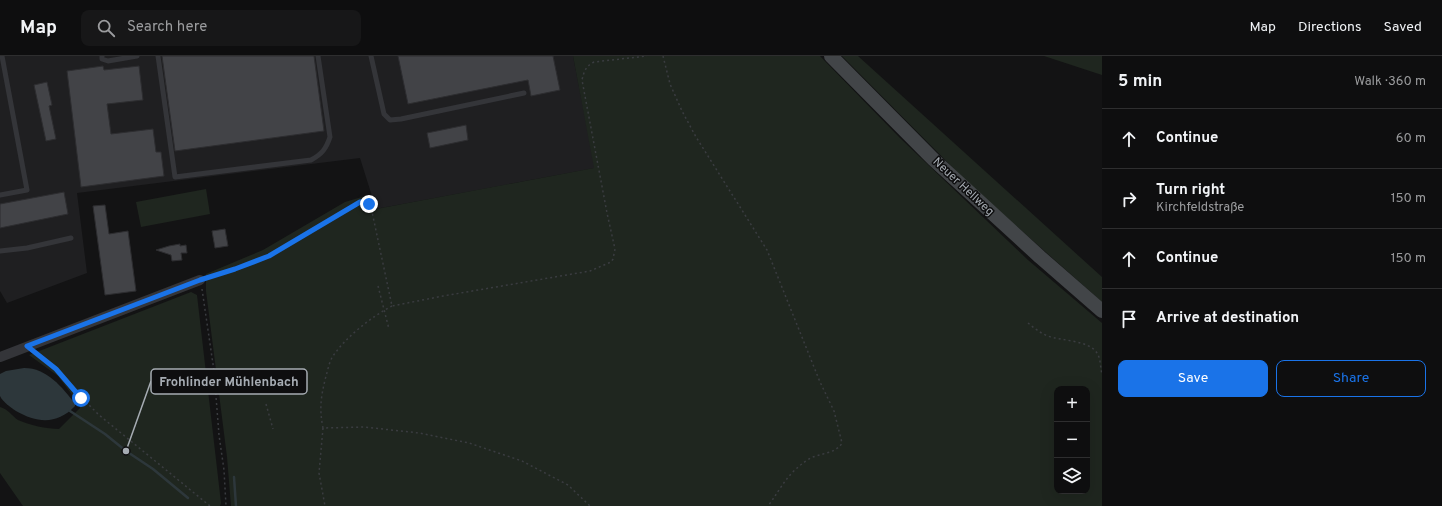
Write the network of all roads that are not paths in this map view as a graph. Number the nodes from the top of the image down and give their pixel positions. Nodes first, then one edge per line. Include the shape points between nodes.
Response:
1 (2, 56) edge
2 (102, 56) edge
3 (137, 56) edge
4 (158, 56) edge
5 (318, 56) edge
6 (371, 56) edge
7 (831, 56) edge
8 (524, 93) dead end
9 (0, 195) edge
10 (71, 238) dead end
11 (0, 251) edge
12 (200, 280) road end
13 (1102, 311) edge
14 (0, 357) edge

1 - 9 lane via 27,190
2 - 3 lane via 102,59 108,61
4 - 5 lane via 175,177 311,160 320,155 330,138
6 - 8 lane via 384,114 390,120
7 - 13 main road, Neuer Hellweg via 933,159
10 - 11 lane
12 - 14 street

